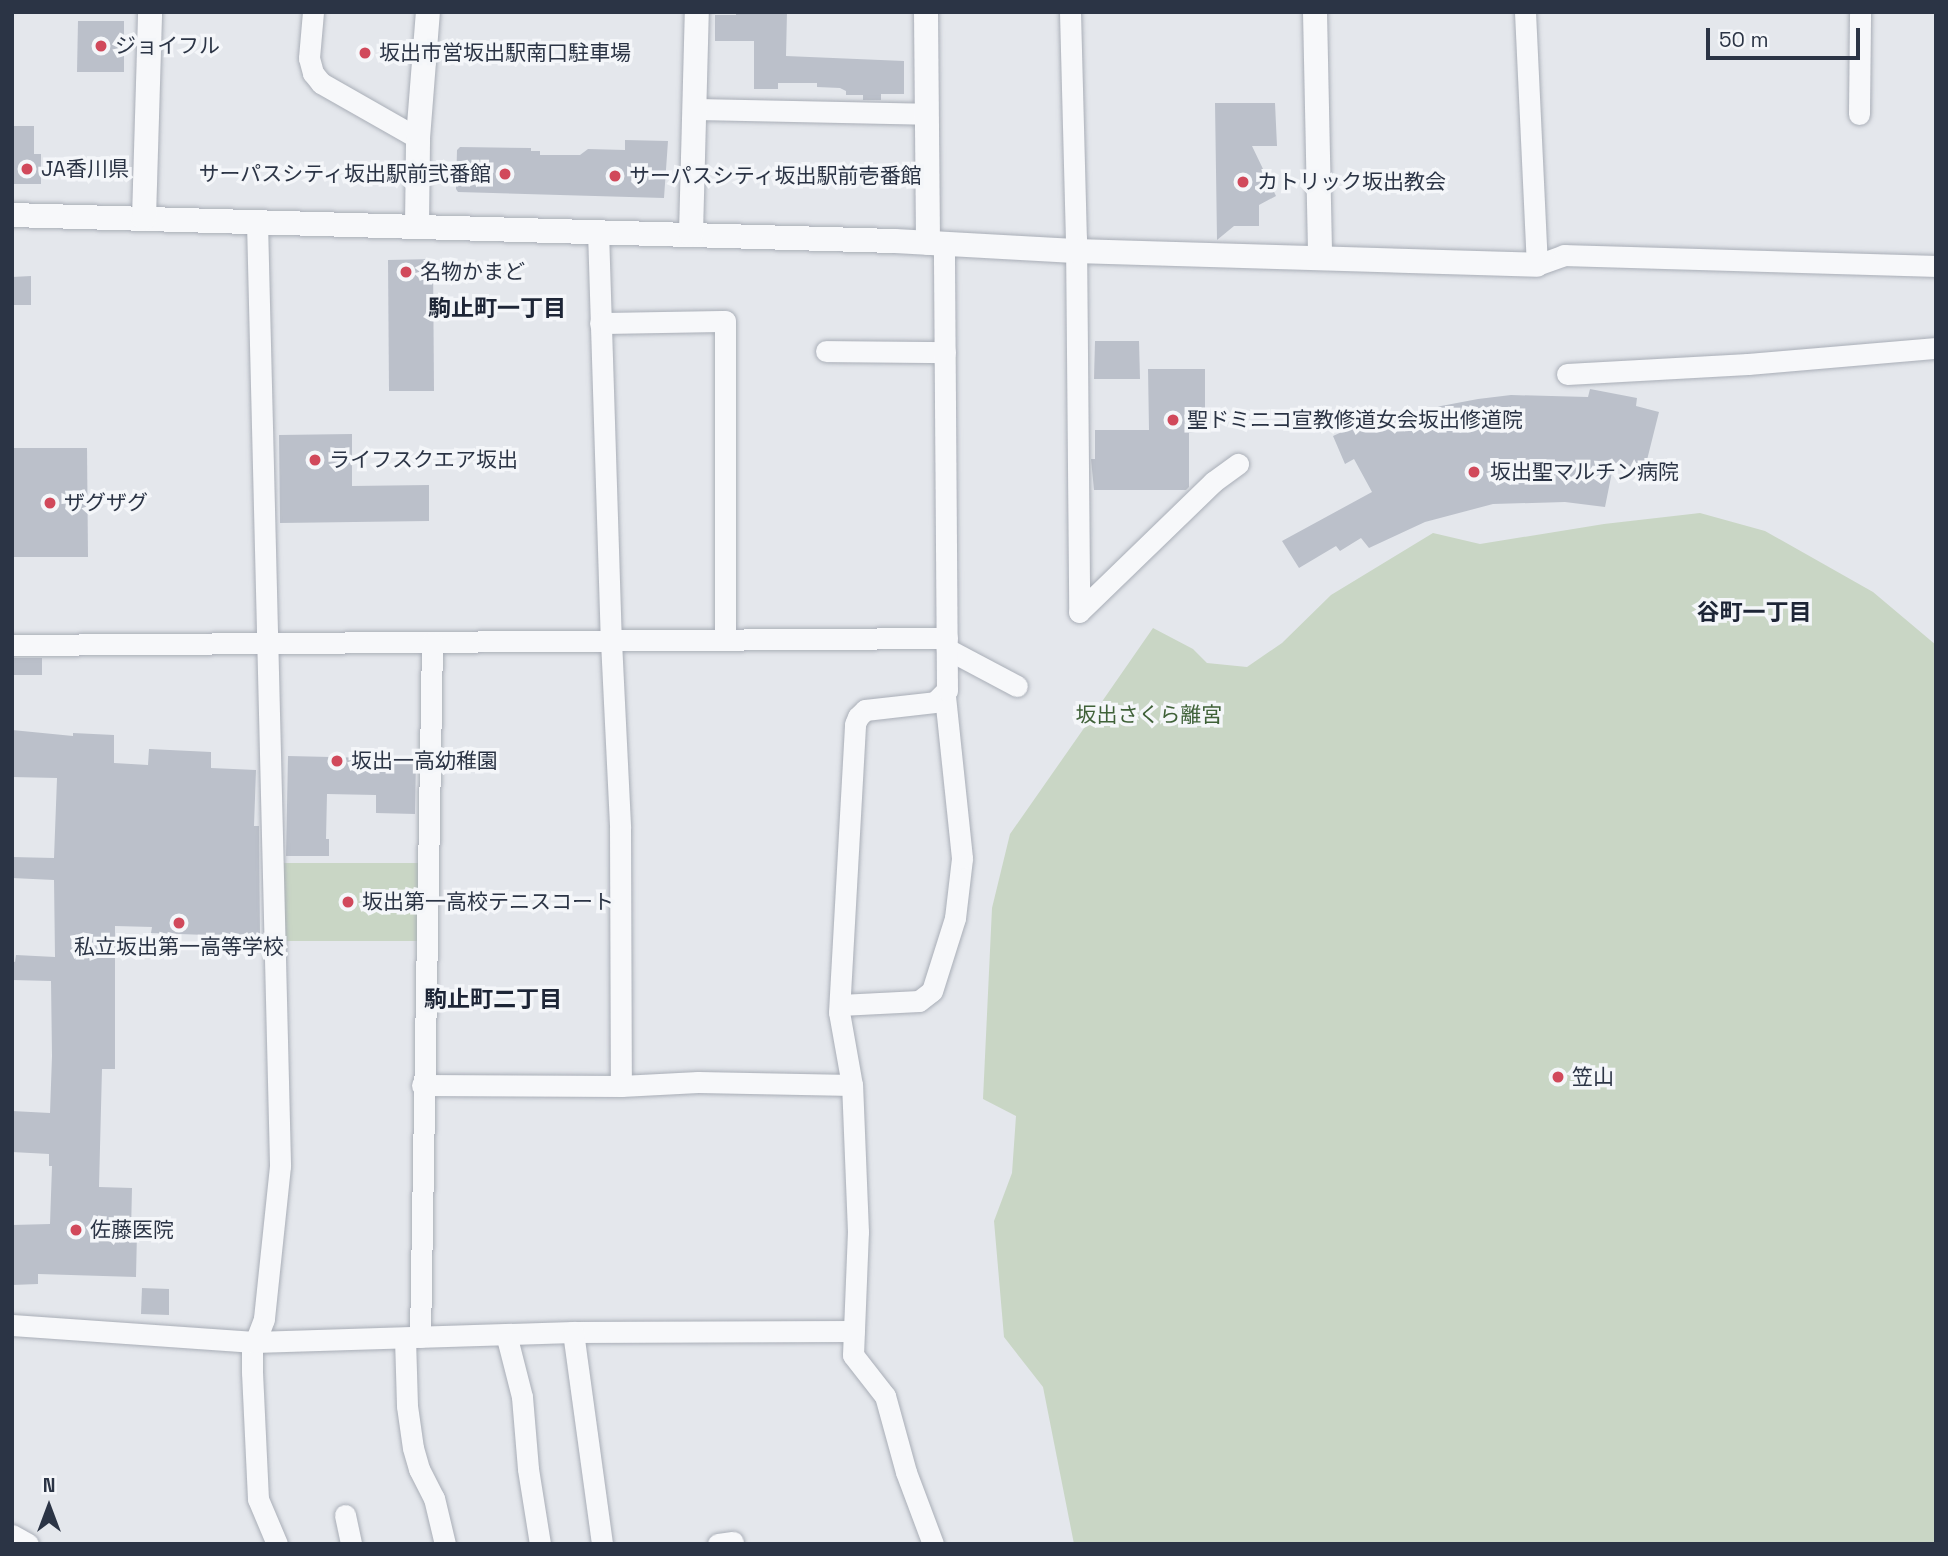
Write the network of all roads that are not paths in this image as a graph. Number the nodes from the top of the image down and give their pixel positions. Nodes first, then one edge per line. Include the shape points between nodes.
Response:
1 (150, 12) edge
2 (313, 12) edge
3 (428, 12) edge
4 (697, 12) edge
5 (926, 12) edge
6 (1070, 12) edge
7 (1315, 12) edge
8 (1525, 12) edge
9 (1860, 12) edge
10 (695, 109) junction
11 (927, 114) junction
12 (1859, 114) dead end
13 (418, 138) junction
14 (12, 215) edge
15 (144, 218) junction
16 (257, 222) junction
17 (417, 225) junction
18 (598, 231) junction
19 (691, 234) junction
20 (936, 244) junction
21 (1075, 251) junction
22 (1321, 258) junction
23 (1537, 265) junction
24 (1936, 266) edge
25 (600, 323) junction
26 (1936, 348) edge
27 (826, 351) dead end
28 (945, 352) junction
29 (1567, 374) dead end
30 (1238, 464) dead end
31 (725, 640) junction
32 (611, 641) junction
33 (432, 642) junction
34 (947, 644) junction
35 (12, 645) edge
36 (266, 645) junction
37 (1017, 686) dead end
38 (945, 695) junction
39 (840, 1005) junction
40 (422, 1085) junction
41 (852, 1085) junction
42 (621, 1086) junction
43 (12, 1325) edge
44 (854, 1331) junction
45 (573, 1332) junction
46 (506, 1334) junction
47 (413, 1337) junction
48 (254, 1342) junction
49 (345, 1515) dead end
50 (12, 1535) edge
51 (28, 1544) edge
52 (277, 1544) edge
53 (351, 1544) edge
54 (445, 1544) edge
55 (540, 1544) edge
56 (602, 1544) edge
57 (933, 1544) edge

1 - 15 street
2 - 13 street via 309,58 321,83
3 - 13 street
4 - 10 street
5 - 11 street
6 - 21 street
7 - 22 street
8 - 23 street
9 - 12 street
10 - 11 street
10 - 19 street
11 - 20 street
13 - 17 street
14 - 15 street
15 - 16 street
16 - 17 street
16 - 36 street
17 - 18 street
18 - 19 street
18 - 25 street
19 - 20 street
20 - 21 street
20 - 28 street
21 - 22 street
21 - 30 street via 1079,612 1213,482
22 - 23 street
23 - 24 street via 1564,256
25 - 31 street via 725,321
25 - 32 street
26 - 29 street
27 - 28 street
28 - 34 street
31 - 32 street
31 - 34 street
32 - 33 street
32 - 42 street via 620,828
33 - 36 street
33 - 40 street
34 - 37 street
34 - 38 street
35 - 36 street
36 - 48 street via 279,1166 264,1319
38 - 39 street via 928,704 866,710 855,724
38 - 39 street via 962,858 955,918 932,991 919,1001
39 - 41 street
40 - 42 street
40 - 47 street
41 - 42 street via 698,1082
41 - 44 street via 858,1232
43 - 48 street
44 - 45 street
44 - 57 street via 853,1355 885,1396
45 - 46 street
45 - 56 street
46 - 47 street
46 - 55 street via 522,1397 527,1469
47 - 48 street
47 - 54 street via 407,1406 413,1448 434,1497
48 - 52 street via 258,1499
49 - 53 street
50 - 51 street

